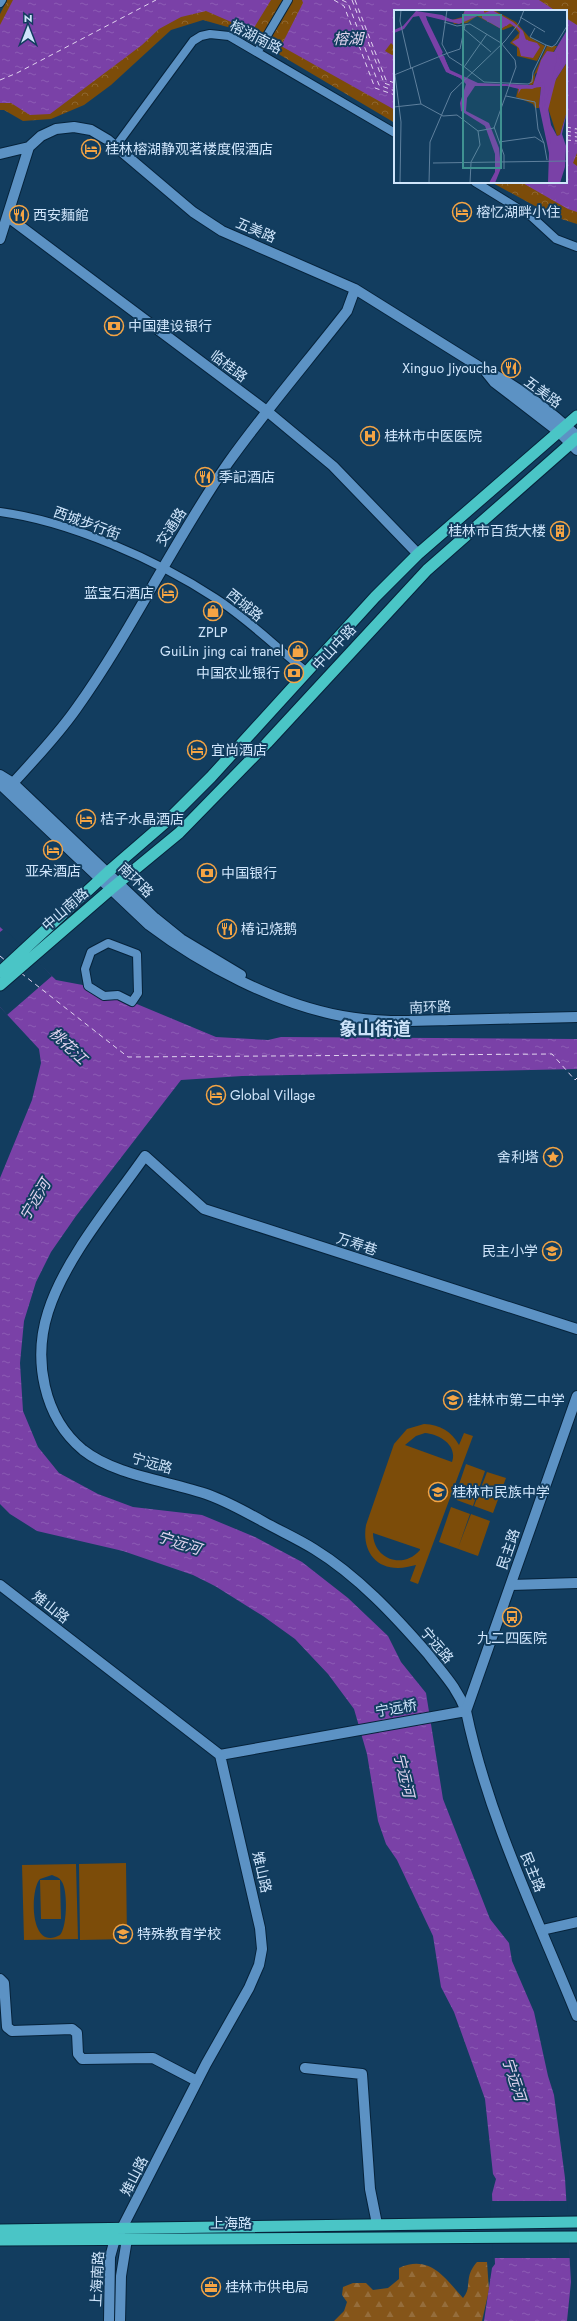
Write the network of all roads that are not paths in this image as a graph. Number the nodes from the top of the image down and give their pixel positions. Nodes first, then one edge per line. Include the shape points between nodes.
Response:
1 (2, 0) edge
2 (288, 0) edge
3 (0, 3) edge
4 (258, 51) junction
5 (394, 132) edge
6 (116, 146) junction
7 (29, 147) junction
8 (0, 154) edge
9 (477, 183) edge
10 (8, 217) junction
11 (0, 239) edge
12 (577, 247) edge
13 (355, 289) junction
14 (268, 412) junction
15 (577, 416) edge
16 (562, 429) junction
17 (576, 442) edge
18 (0, 512) edge
19 (418, 554) junction
20 (161, 568) junction
21 (307, 672) junction
22 (0, 775) edge
23 (13, 782) junction
24 (0, 784) edge
25 (104, 875) junction
26 (115, 885) junction
27 (35, 948) junction
28 (91, 952) joint
29 (0, 972) edge
30 (0, 985) edge
31 (577, 1017) edge
32 (145, 1156) joint
33 (577, 1329) edge
34 (577, 1396) edge
35 (577, 1416) edge
36 (577, 1583) edge
37 (514, 1585) junction
38 (0, 1586) edge
39 (466, 1711) junction
40 (220, 1755) junction
41 (577, 1922) edge
42 (542, 1930) junction
43 (0, 1979) edge
44 (577, 2016) edge
45 (305, 2068) dead end
46 (197, 2081) junction
47 (577, 2222) edge
48 (376, 2224) junction
49 (0, 2230) edge
50 (125, 2234) junction
51 (577, 2237) edge
52 (115, 2239) junction
53 (0, 2240) edge
54 (109, 2321) edge
55 (120, 2321) edge

1 - 3 street
2 - 4 street
4 - 5 street, 榕湖南路
4 - 6 street, 榕湖南路 via 220,34 201,36 193,41
6 - 7 street, 五美路 via 90,130 74,127 56,129 41,136
6 - 13 street, 五美路 via 193,212 222,231
7 - 8 street
7 - 10 street
9 - 12 street via 532,216 556,239
10 - 11 street
10 - 14 street, 临桂路
13 - 14 street, 交通路 via 347,311
13 - 16 street, 五美路 via 483,369 499,376
14 - 19 street, 临桂路 via 333,466
14 - 20 street, 交通路 via 228,463
15 - 16 highway, 中山中路
16 - 17 street, 五美路
16 - 19 highway, 中山中路
17 - 26 highway, 中山中路 via 427,570 223,789 179,833
18 - 20 street, 西城步行街 via 20,514 58,525
19 - 21 highway, 中山中路
20 - 21 street, 西城路 via 216,598
20 - 23 street, 交通路 via 125,633 76,710 50,743
21 - 25 highway, 中山中路 via 211,777 167,821
22 - 23 street, 南环路
23 - 25 street, 南环路
24 - 25 street, 南环路
25 - 26 street, 南环路
25 - 27 highway, 中山南路
26 - 27 highway, 中山南路
26 - 31 street, 南环路 via 181,939 264,990 307,1007 342,1016 389,1022
27 - 29 highway
27 - 30 highway
28 - 28 street via 108,944 137,954 138,993 132,1002 118,995 104,996 88,986 85,969
32 - 33 street, 万寿巷 via 204,1209
32 - 39 street, 宁远路 via 76,1255 48,1311 41,1354 46,1394 59,1424 83,1450 100,1460 138,1476 185,1486 223,1500 315,1549 399,1621 458,1692
34 - 37 street, 民主路
35 - 37 street, 民主路
36 - 37 street
37 - 39 street, 民主路 via 483,1676
38 - 40 street, 雉山路
39 - 40 street, 宁远桥
39 - 42 street, 民主路 via 474,1751 512,1857
40 - 46 street, 雉山路 via 255,1900 262,1948 259,1965 249,1988
41 - 42 street
42 - 44 street, 民主路
43 - 46 street via 4,1982 7,2027 12,2031 72,2029 76,2033 78,2054 82,2059 153,2058
45 - 48 street via 362,2074 370,2189
46 - 50 street, 雉山路
47 - 48 highway, 上海路
48 - 50 highway, 上海路
49 - 50 highway, 上海路
50 - 51 highway, 上海路
50 - 52 highway, 上海路
50 - 55 street, 上海南路
52 - 53 highway, 上海路
52 - 54 street, 上海南路 via 110,2257

